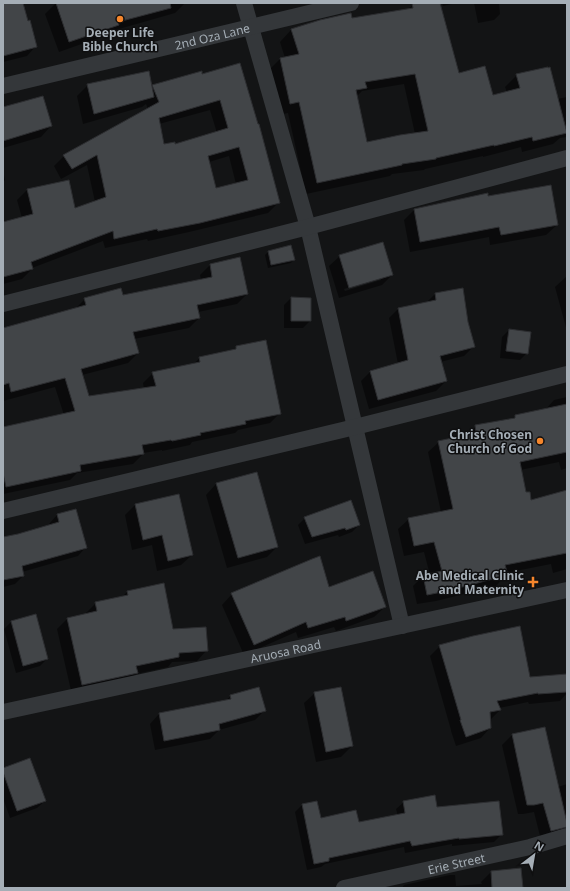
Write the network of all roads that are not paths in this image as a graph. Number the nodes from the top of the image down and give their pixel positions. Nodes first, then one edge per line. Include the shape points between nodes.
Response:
1 (244, 3) edge
2 (350, 3) edge
3 (250, 26) junction
4 (3, 86) edge
5 (567, 158) edge
6 (308, 227) junction
7 (3, 304) edge
8 (567, 374) edge
9 (355, 427) junction
10 (3, 511) edge
11 (567, 590) edge
12 (402, 626) junction
13 (3, 712) edge
14 (567, 836) edge
15 (344, 888) edge

1 - 3 street
2 - 3 street, 2nd Oza Lane
3 - 4 street, 2nd Oza Lane
3 - 6 street
5 - 6 street
6 - 7 street
6 - 9 street
8 - 9 street
9 - 10 street
9 - 12 street
11 - 12 street, Aruosa Road
12 - 13 street, Aruosa Road
14 - 15 street, Erie Street via 530,847

